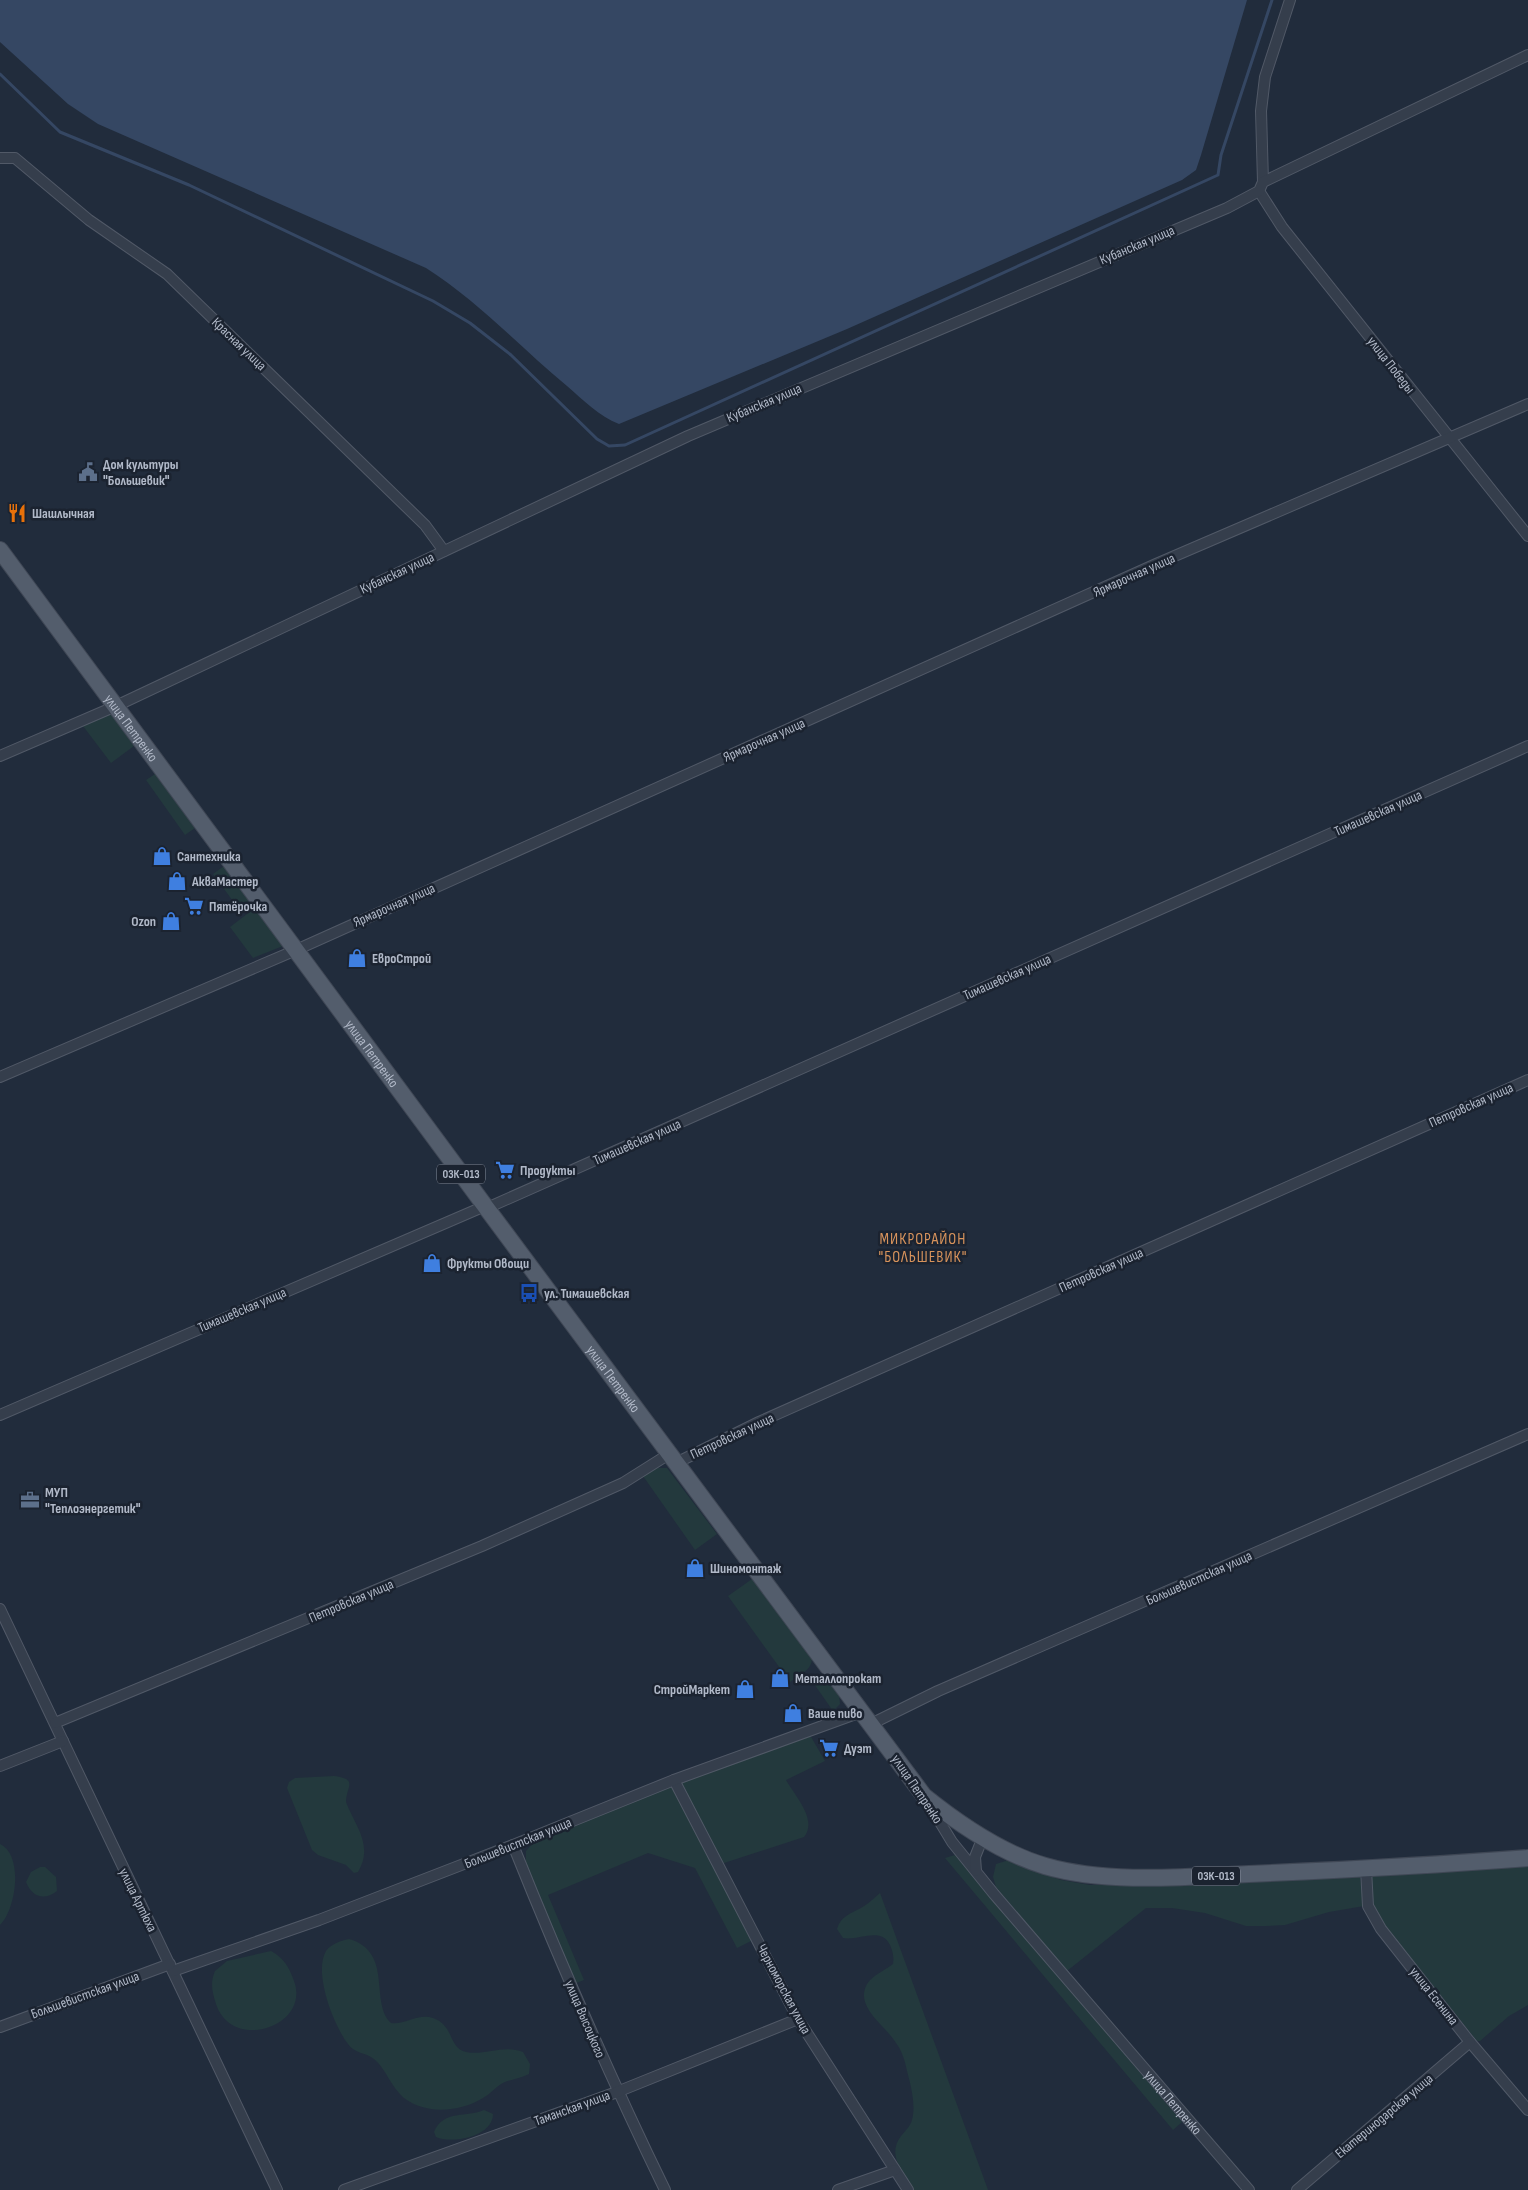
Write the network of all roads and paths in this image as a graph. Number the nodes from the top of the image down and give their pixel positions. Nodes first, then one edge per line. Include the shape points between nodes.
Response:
1 (1290, 0) edge
2 (1528, 55) edge
3 (0, 158) edge
4 (1261, 186) junction
5 (1528, 404) edge
6 (1448, 438) junction
7 (1528, 536) edge
8 (0, 550) edge
9 (444, 551) junction
10 (116, 706) junction
11 (1528, 746) edge
12 (0, 756) edge
13 (296, 950) junction
14 (0, 1077) edge
15 (1528, 1080) edge
16 (486, 1207) junction
17 (0, 1415) edge
18 (1528, 1434) edge
19 (673, 1458) junction
20 (0, 1608) edge
21 (866, 1718) junction
22 (55, 1723) junction
23 (63, 1741) junction
24 (0, 1766) edge
25 (674, 1780) junction
26 (924, 1796) junction
27 (983, 1837) junction
28 (513, 1845) junction
29 (1528, 1858) edge
30 (1366, 1869) junction
31 (976, 1872) junction
32 (172, 1967) junction
33 (798, 2019) junction
34 (0, 2027) edge
35 (1470, 2042) junction
36 (617, 2092) junction
37 (1528, 2110) edge
38 (895, 2170) junction
39 (277, 2190) edge
40 (344, 2190) edge
41 (664, 2190) edge
42 (838, 2190) edge
43 (908, 2190) edge
44 (1249, 2190) edge
45 (1297, 2190) edge

1 - 4 street via 1265,78 1260,136
2 - 4 street, Кубанская улица
3 - 9 street, Красная улица via 14,158 89,220 167,274 425,525
4 - 6 street, улица Победы via 1282,227
4 - 9 street, Кубанская улица via 1227,208 688,436
5 - 6 street, Ярмарочная улица
6 - 7 street, улица Победы
6 - 13 street, Ярмарочная улица via 1138,572
8 - 10 main road, улица Петренко / 03К-013
9 - 10 street, Кубанская улица
10 - 12 street, Кубанская улица
10 - 13 main road, улица Петренко / 03К-013
11 - 16 street, Тимашевская улица
13 - 14 street, Ярмарочная улица
13 - 16 main road, улица Петренко / 03К-013
15 - 19 street, Петровская улица
16 - 17 street, Тимашевская улица
16 - 19 main road, улица Петренко / 03К-013
18 - 21 street, Большевистская улица via 938,1691
19 - 21 main road, улица Петренко / 03К-013
19 - 22 street, Петровская улица via 482,1546
20 - 22 street, улица Артюха
21 - 25 street, Большевистская улица
21 - 26 main road, улица Петренко / 03К-013
22 - 23 street, улица Артюха
23 - 24 street
23 - 32 street, улица Артюха
25 - 28 street, Большевистская улица
25 - 33 street, Черноморская улица
26 - 27 main road, 03К-013
26 - 31 street, улица Петренко
27 - 30 main road, 03К-013 via 1015,1855 1047,1866 1119,1876 1218,1876
27 - 31 street via 975,1857
28 - 32 street, Большевистская улица via 319,1920
28 - 36 street, улица Высоцкого
29 - 30 main road, 03К-013
30 - 35 street, улица Есенина via 1367,1900 1374,1917
31 - 44 street, улица Петренко
32 - 34 street, Большевистская улица
32 - 39 street, улица Артюха
33 - 36 street, Таманская улица
33 - 38 street, Черноморская улица
35 - 37 street, улица Есенина
35 - 45 street, Екатеринодарская улица
36 - 40 street, Таманская улица
36 - 41 street, улица Высоцкого
38 - 42 street
38 - 43 street, Черноморская улица

